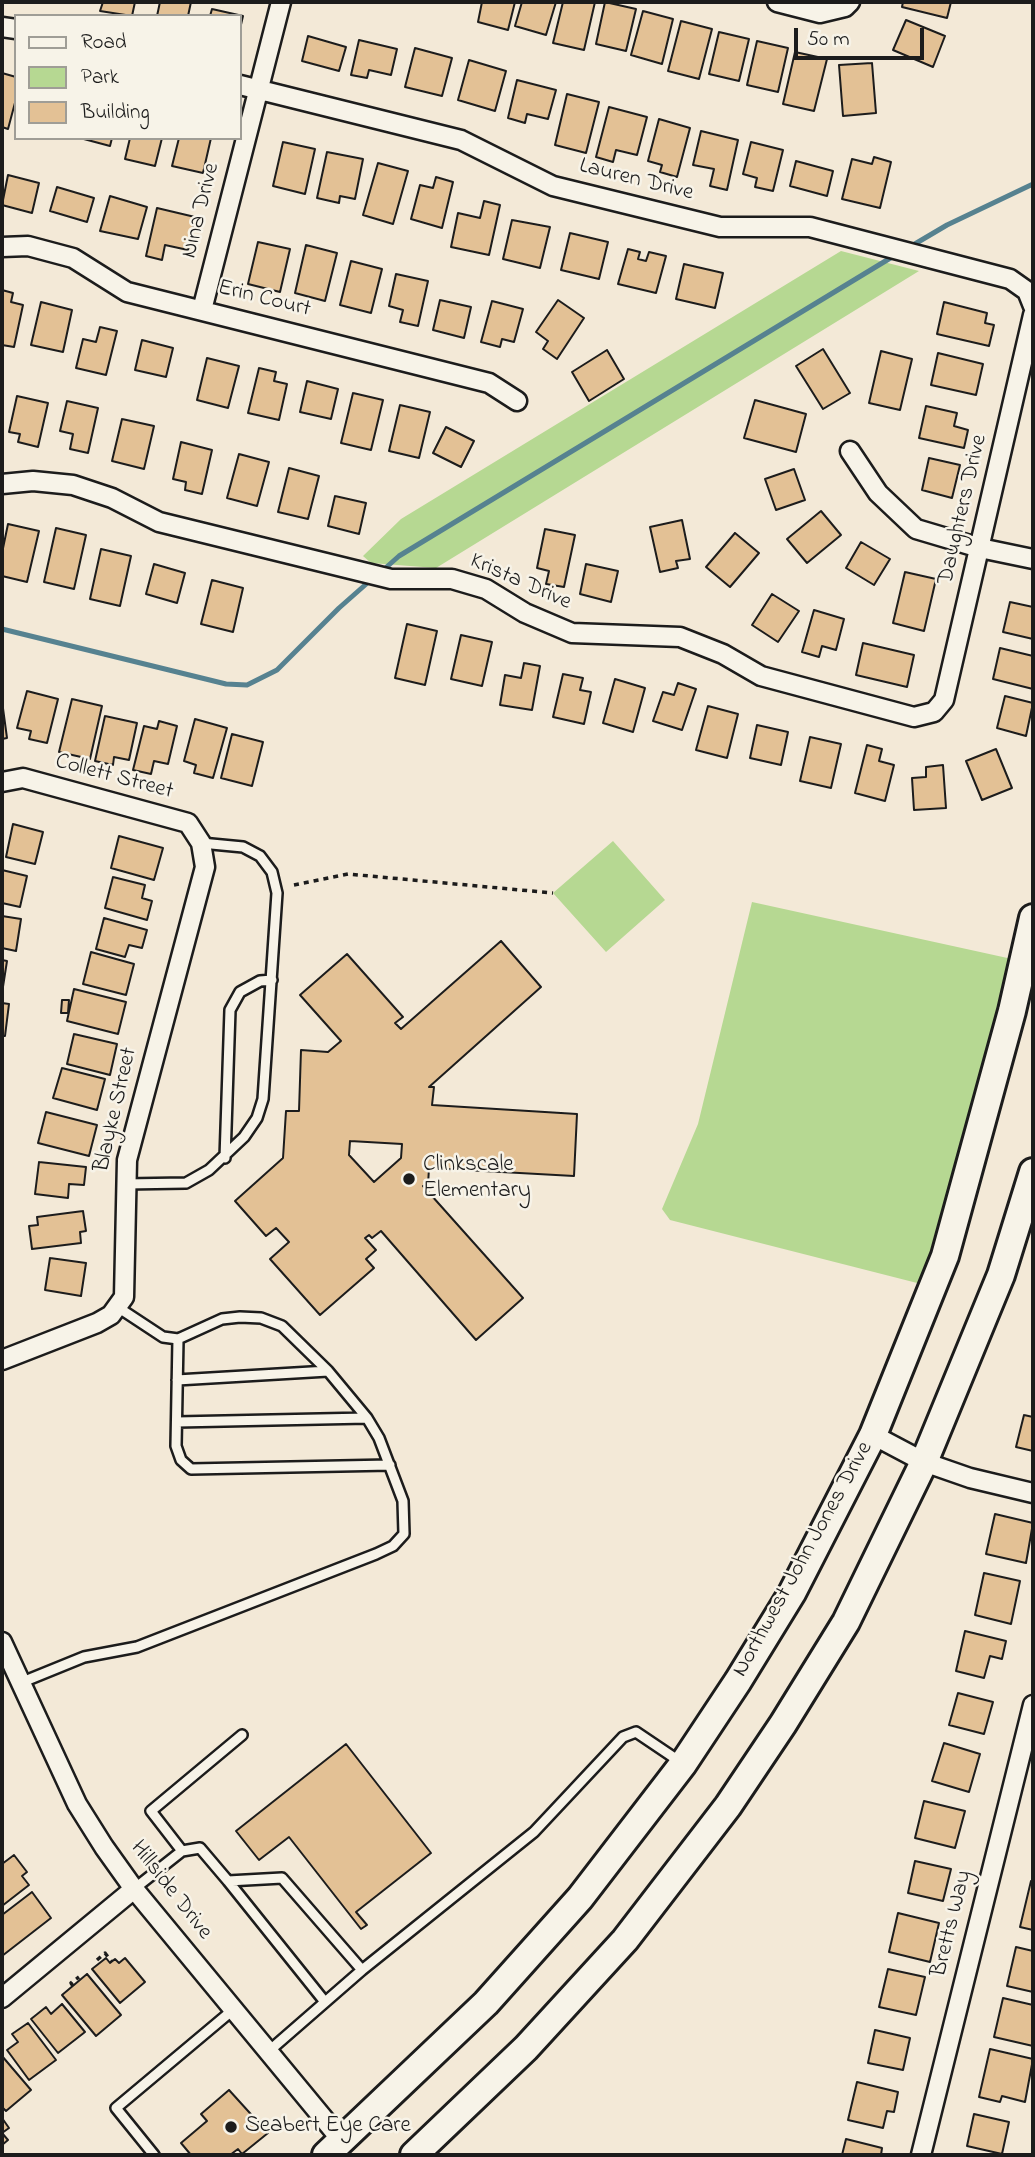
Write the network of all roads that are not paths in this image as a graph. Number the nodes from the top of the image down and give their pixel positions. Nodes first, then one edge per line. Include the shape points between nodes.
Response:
1 (281, 2) edge
2 (777, 2) edge
3 (847, 4) edge
4 (242, 85) edge
5 (258, 89) junction
6 (2, 247) edge
7 (1030, 298) edge
8 (202, 310) junction
9 (1033, 316) edge
10 (517, 401) dead end
11 (850, 451) dead end
12 (2, 484) edge
13 (981, 548) junction
14 (1033, 559) edge
15 (934, 712) joint
16 (3, 782) edge
17 (201, 843) junction
18 (1033, 918) edge
19 (272, 980) junction
20 (225, 1158) junction
21 (1033, 1172) edge
22 (124, 1184) junction
23 (119, 1308) junction
24 (178, 1339) junction
25 (2, 1360) edge
26 (328, 1371) junction
27 (177, 1380) junction
28 (367, 1418) junction
29 (177, 1422) junction
30 (873, 1435) junction
31 (924, 1462) junction
32 (390, 1465) junction
33 (1033, 1493) edge
34 (2, 1642) edge
35 (20, 1683) junction
36 (1033, 1705) edge
37 (242, 1735) dead end
38 (683, 1764) junction
39 (182, 1851) junction
40 (228, 1881) junction
41 (134, 1889) junction
42 (362, 1970) junction
43 (2, 1998) edge
44 (325, 2002) junction
45 (234, 2009) junction
46 (269, 2052) junction
47 (341, 2151) edge
48 (154, 2155) edge
49 (414, 2155) edge
50 (921, 2155) edge

1 - 5 street, Nina Drive
2 - 3 street via 820,13
4 - 5 street, Lauren Drive
5 - 7 street, Lauren Drive via 461,140 553,186 720,227 810,228 1010,279
5 - 8 street, Nina Drive
6 - 8 street, Erin Court via 28,246 73,258 127,292
8 - 10 street, Erin Court via 489,383
9 - 13 street, Daughters Drive
11 - 13 street via 878,493 916,529
12 - 15 street, Krista Drive via 73,485 159,522 391,579 452,579 486,589 525,613 572,633 680,637 723,653 761,676 804,690 914,718
13 - 14 street
13 - 15 street, Daughters Drive via 944,700
16 - 17 street, Collett Street via 23,778 188,823
17 - 19 lane via 243,847 260,856 272,872 277,893
17 - 22 street, Blayke Street via 205,867
18 - 30 main road, Northwest John Jones Drive via 945,1256
19 - 20 lane via 263,1099 257,1118
19 - 20 lane via 240,992 230,1010
20 - 22 lane via 186,1183
21 - 31 main road via 1001,1275
22 - 23 street, Blayke Street via 125,1286
23 - 24 lane via 163,1337
23 - 25 street via 97,1323
24 - 26 lane via 222,1319 261,1318 282,1326
24 - 27 lane
26 - 27 lane
26 - 28 lane
27 - 29 lane
28 - 29 lane
28 - 32 lane
29 - 32 lane via 176,1446 191,1469
30 - 31 street
30 - 38 main road, Northwest John Jones Drive via 792,1593
31 - 33 street
31 - 49 main road via 846,1622 727,1806 625,1940 526,2048
32 - 35 lane via 403,1500 404,1534 393,1546 136,1647 84,1657
34 - 35 street, Hillside Drive
35 - 41 street, Hillside Drive via 77,1804
36 - 50 street, Bretts Way
37 - 39 lane via 151,1811
38 - 42 lane via 636,1732 623,1737 534,1832
38 - 47 main road, Northwest John Jones Drive via 580,1898
39 - 40 lane via 200,1848
39 - 41 lane
40 - 42 lane via 282,1878
40 - 44 lane
41 - 43 street
41 - 45 street, Hillside Drive
42 - 44 lane
44 - 46 lane
45 - 46 street, Hillside Drive
45 - 48 lane via 116,2108
46 - 47 street, Hillside Drive

